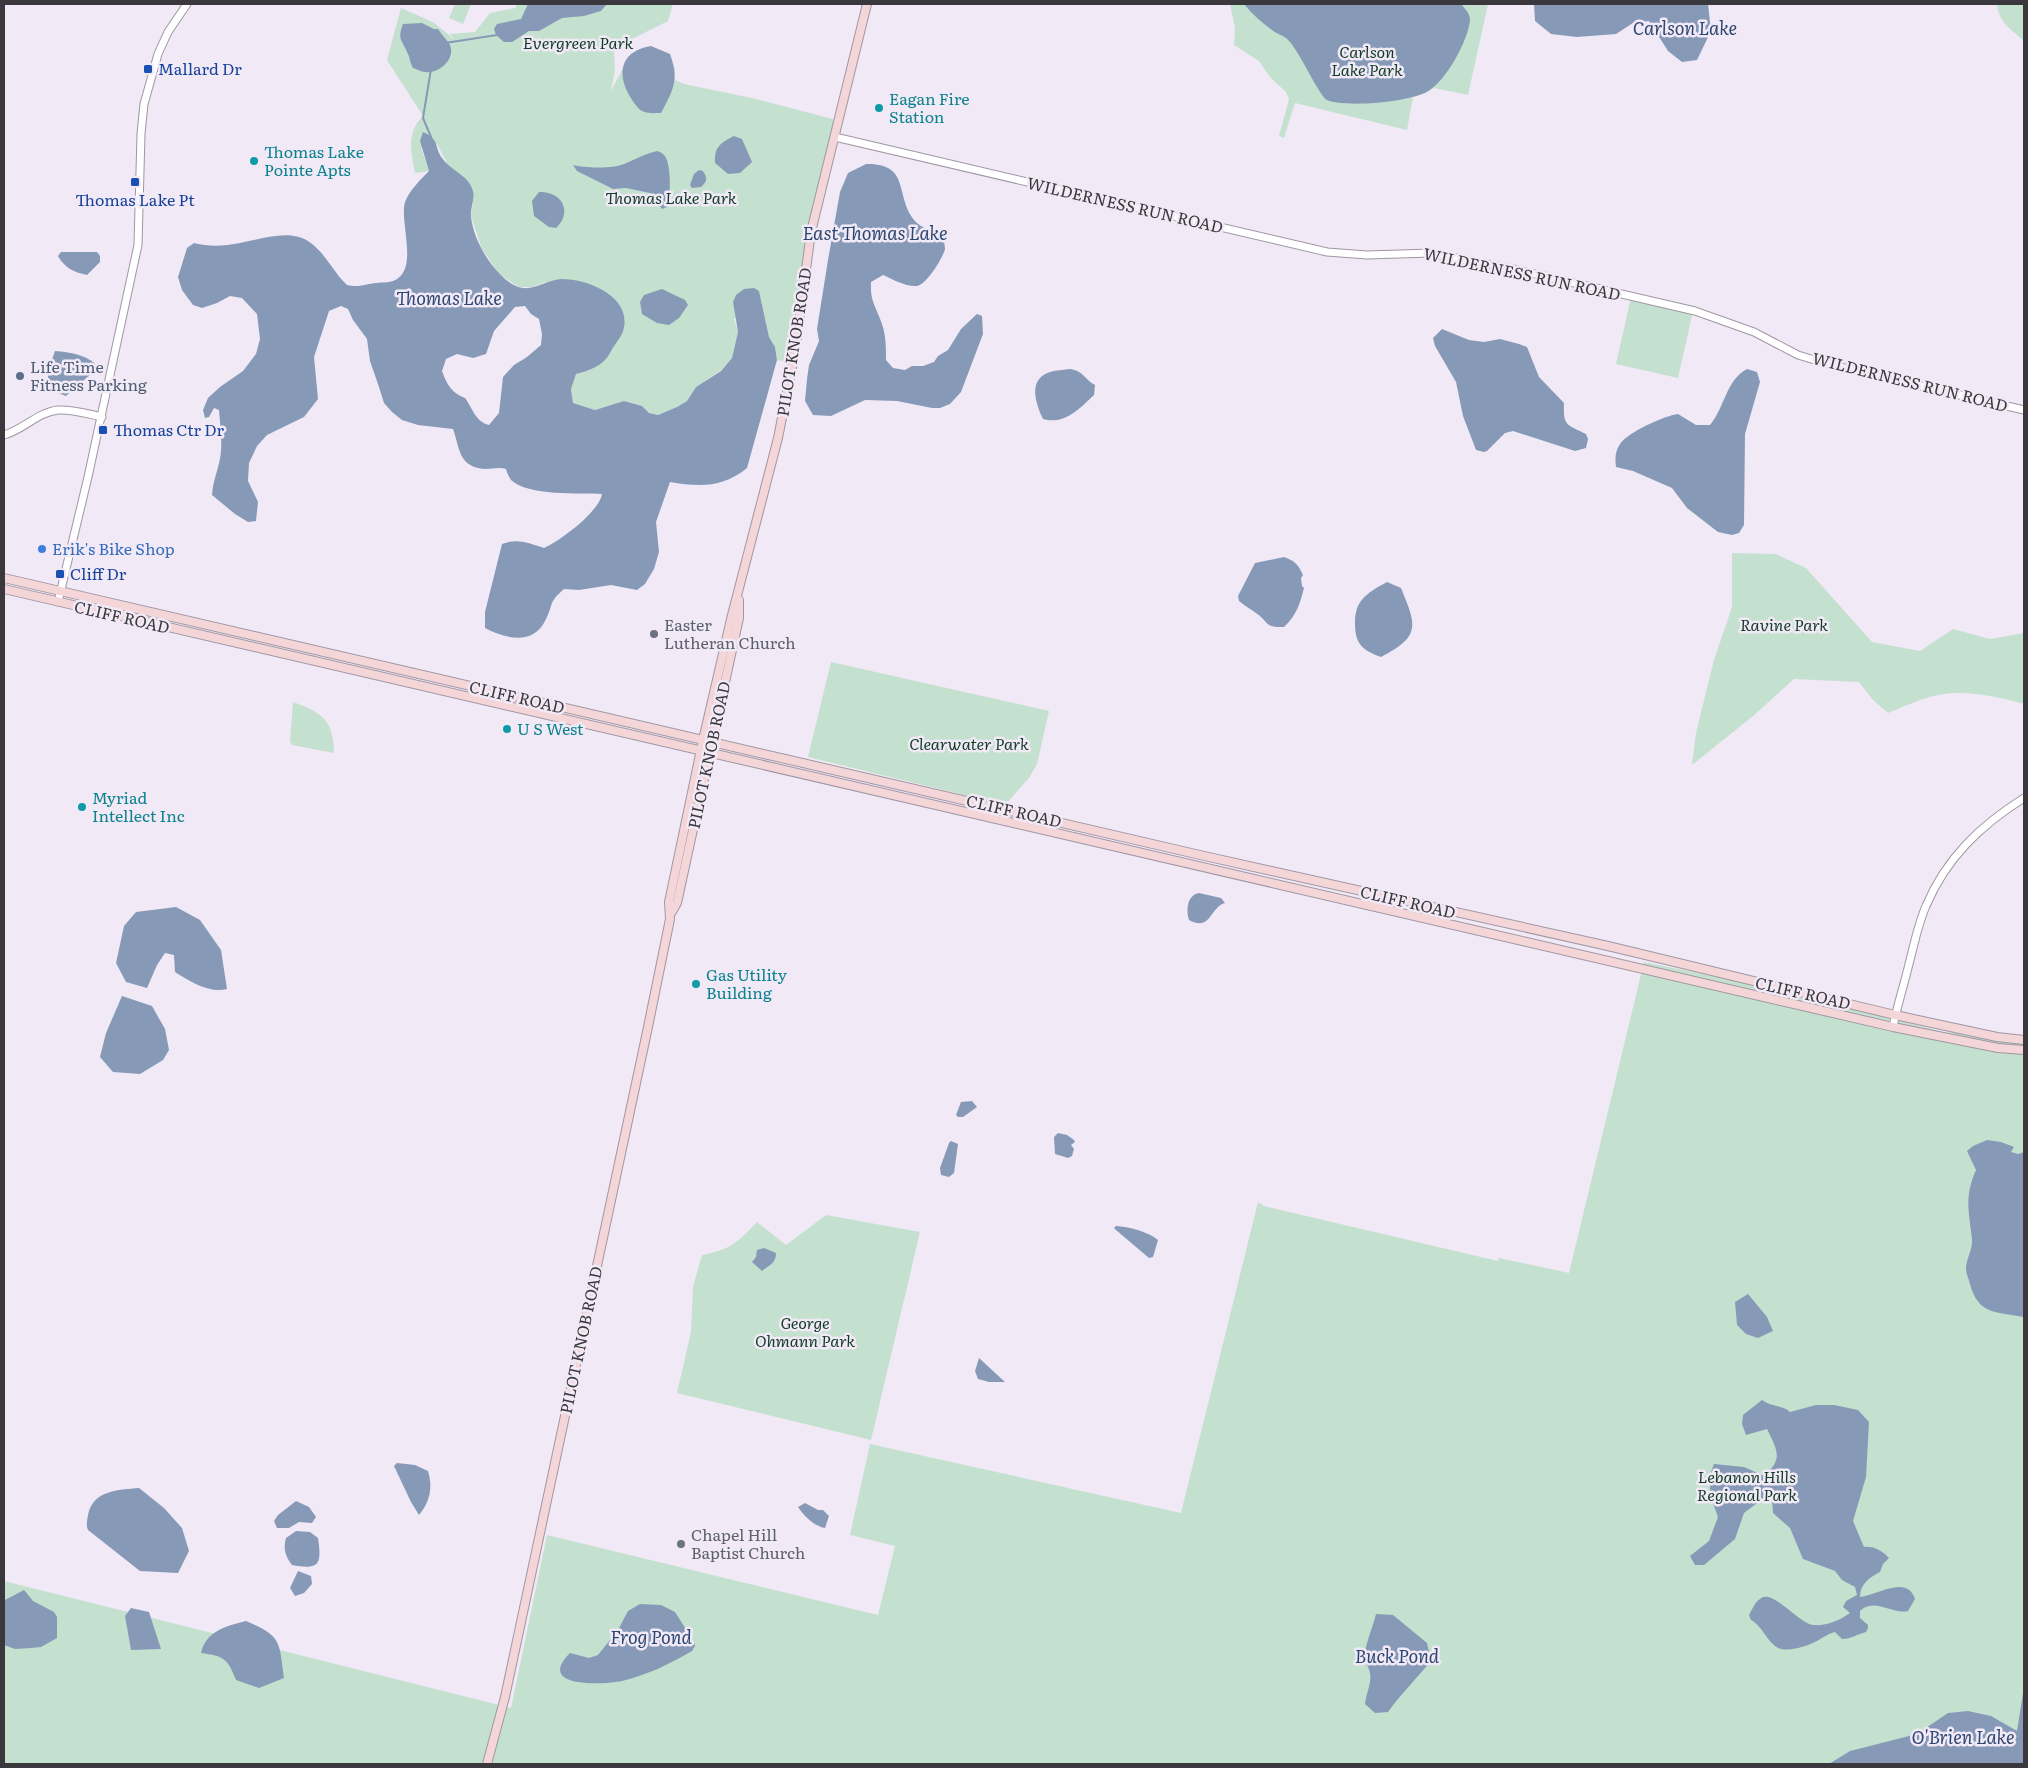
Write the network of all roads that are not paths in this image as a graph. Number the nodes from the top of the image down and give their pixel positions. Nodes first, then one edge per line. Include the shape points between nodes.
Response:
1 (186, 4) edge
2 (867, 4) edge
3 (835, 137) junction
4 (2024, 410) edge
5 (102, 417) junction
6 (4, 434) edge
7 (4, 578) edge
8 (4, 590) edge
9 (60, 592) junction
10 (739, 593) junction
11 (58, 602) junction
12 (703, 740) junction
13 (713, 742) junction
14 (702, 750) junction
15 (711, 753) junction
16 (2024, 798) edge
17 (670, 915) junction
18 (1896, 1015) junction
19 (1893, 1027) junction
20 (2024, 1040) edge
21 (2024, 1050) edge
22 (487, 1764) edge

1 - 5 street via 158,54 144,104 138,245
2 - 3 main road, PILOT KNOB ROAD
3 - 4 street, WILDERNESS RUN ROAD via 1327,252 1367,255 1431,253 1528,273 1713,317 1754,332 1798,355 1831,365
3 - 10 main road, PILOT KNOB ROAD via 811,232 795,352 778,438
5 - 6 street via 57,410
5 - 9 street
7 - 9 main road, CLIFF ROAD
8 - 11 main road, CLIFF ROAD
9 - 11 street
9 - 12 main road, CLIFF ROAD
10 - 12 main road, PILOT KNOB ROAD
10 - 13 main road, PILOT KNOB ROAD via 739,618
11 - 14 main road, CLIFF ROAD
12 - 13 main road, CLIFF ROAD
12 - 14 main road, PILOT KNOB ROAD
13 - 15 main road, PILOT KNOB ROAD
13 - 18 main road, CLIFF ROAD
14 - 15 main road, CLIFF ROAD
14 - 17 main road, PILOT KNOB ROAD via 669,902
15 - 17 main road, PILOT KNOB ROAD via 677,903
15 - 19 main road, CLIFF ROAD
16 - 18 street via 1987,823 1966,843 1936,884 1918,926
17 - 22 main road, PILOT KNOB ROAD via 613,1194
18 - 19 street
18 - 20 main road, CLIFF ROAD
19 - 21 main road, CLIFF ROAD via 1998,1048

